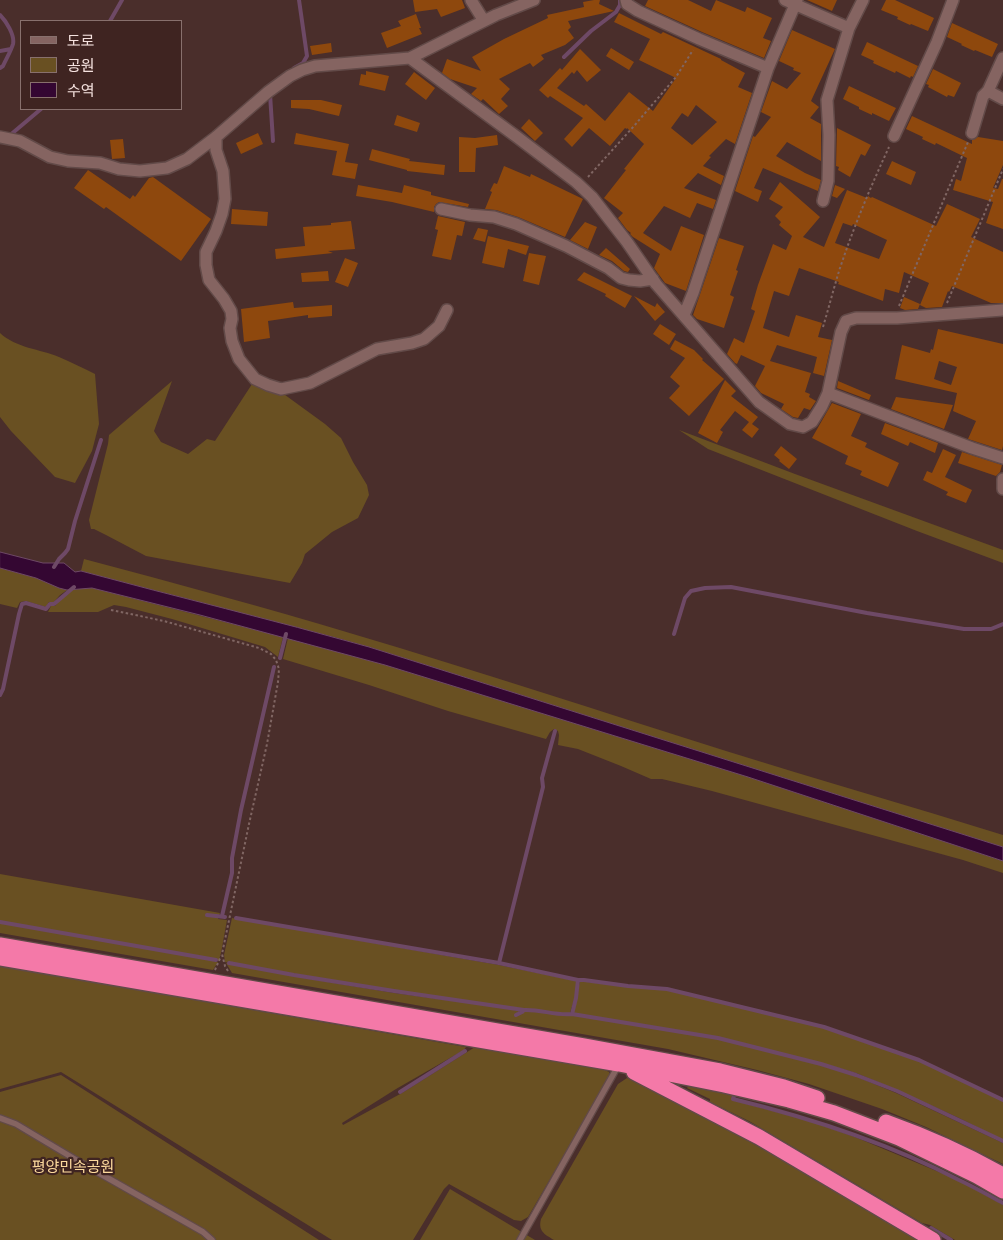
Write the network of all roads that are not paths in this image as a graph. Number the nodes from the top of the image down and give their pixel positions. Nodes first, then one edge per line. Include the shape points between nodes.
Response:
1 (471, 0) edge
2 (534, 0) edge
3 (626, 0) edge
4 (863, 0) edge
5 (953, 0) edge
6 (792, 2) edge
7 (484, 21) junction
8 (850, 28) junction
9 (410, 58) junction
10 (1003, 58) edge
11 (768, 68) junction
12 (988, 90) junction
13 (1003, 99) edge
14 (972, 133) road end
15 (0, 136) edge
16 (894, 136) road end
17 (216, 137) junction
18 (823, 201) dead end
19 (441, 209) dead end
20 (653, 279) junction
21 (447, 310) dead end
22 (1003, 310) edge
23 (684, 315) junction
24 (828, 393) junction
25 (1003, 457) edge
26 (1003, 479) edge
27 (1003, 489) edge
28 (0, 945) edge
29 (0, 958) edge
30 (619, 1064) junction
31 (0, 1118) edge
32 (1003, 1175) edge
33 (1003, 1190) edge
34 (521, 1238) edge
35 (212, 1240) edge
36 (530, 1240) edge
37 (933, 1240) edge

1 - 7 street
2 - 7 street
3 - 11 street via 638,11
4 - 8 street
5 - 16 street
6 - 8 street
6 - 11 street
7 - 9 street
8 - 18 street via 827,100 828,181
9 - 17 street via 330,64 302,70 268,92
9 - 20 street via 580,186 592,197
10 - 12 street
11 - 23 street
12 - 13 street
12 - 14 street via 983,96
15 - 17 street via 68,162 140,171 167,168 187,159
17 - 21 street via 225,199 206,252 206,265 209,280 231,311 234,347 255,379 281,389 310,383 376,349 424,339 439,326
19 - 20 street via 494,217 516,224 566,246 621,278
20 - 23 street
22 - 24 street via 846,321
23 - 24 street via 759,402 790,424 803,427 812,422
24 - 25 street via 954,442
26 - 27 street
28 - 32 highway via 720,1071 784,1086 906,1130
29 - 30 highway
30 - 33 highway via 724,1085 834,1113 900,1138
30 - 34 lane
30 - 37 highway via 759,1137
31 - 35 lane via 16,1124
34 - 36 lane

